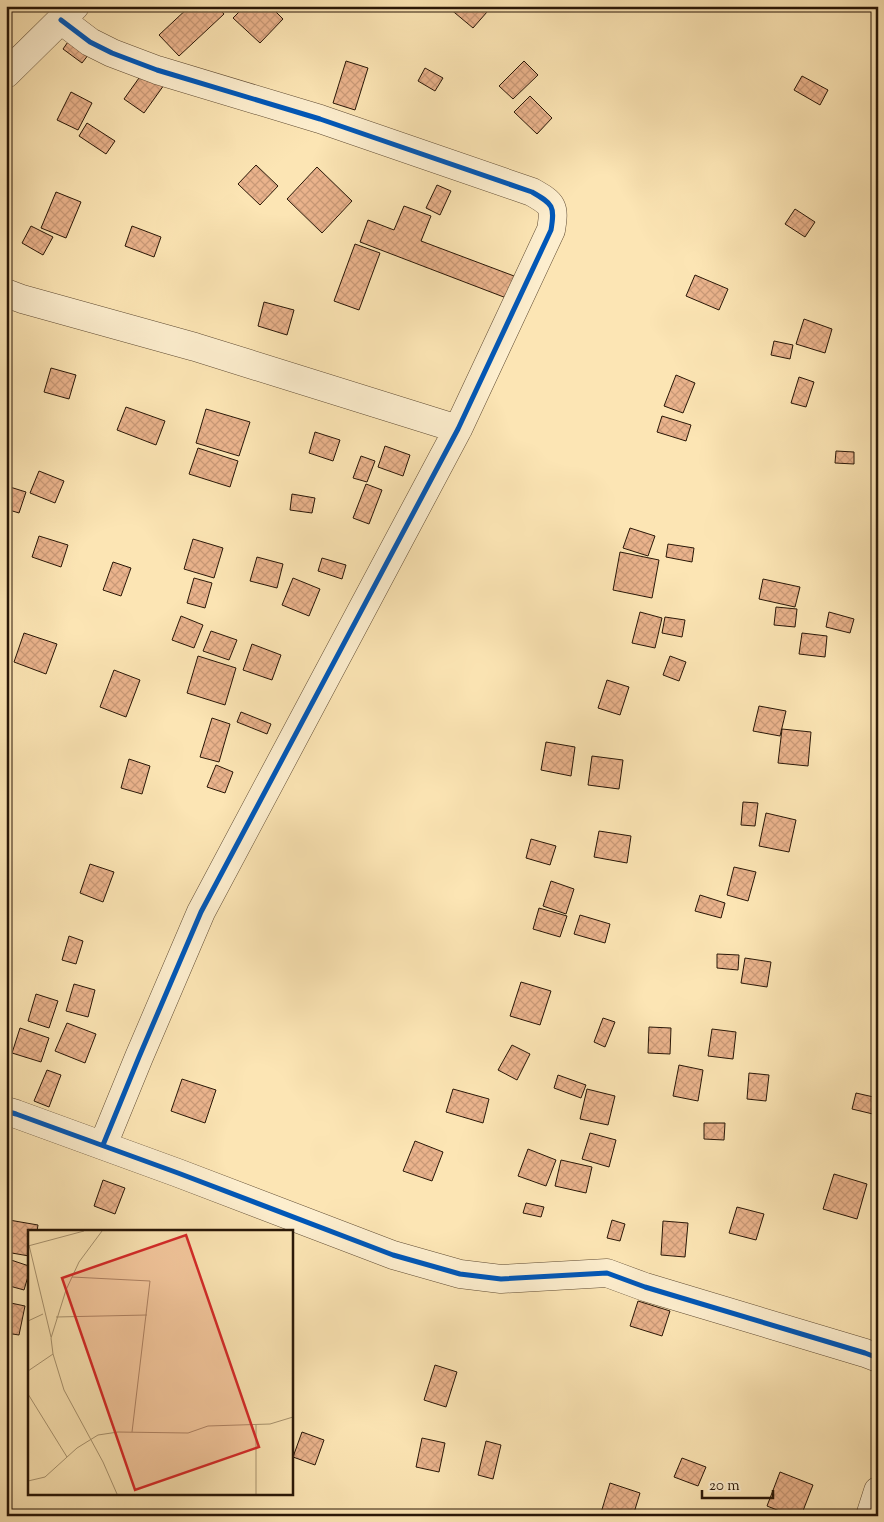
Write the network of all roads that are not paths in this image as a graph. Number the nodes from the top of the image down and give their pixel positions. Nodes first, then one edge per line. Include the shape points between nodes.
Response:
1 (68, 13) edge
2 (6, 74) edge
3 (6, 293) edge
4 (458, 429) junction
5 (6, 1111) edge
6 (104, 1146) junction
7 (878, 1358) edge
8 (878, 1491) edge
9 (870, 1516) edge

1 - 2 street
1 - 4 street via 90,42 112,53 157,70 320,119 532,192 549,201 554,214 551,230
3 - 4 street via 195,347
4 - 6 street via 201,912
5 - 6 street
6 - 7 street via 394,1255 460,1274 501,1280 607,1273
8 - 9 street

